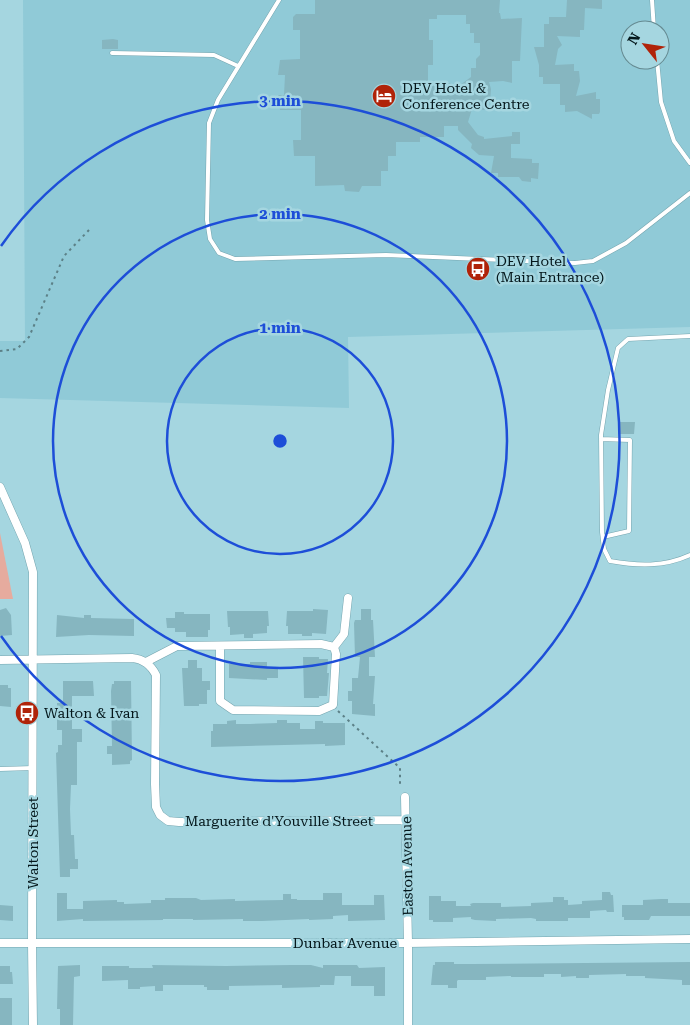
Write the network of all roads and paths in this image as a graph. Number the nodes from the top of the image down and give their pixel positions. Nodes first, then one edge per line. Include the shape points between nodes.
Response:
1 (279, 0) edge
2 (652, 0) edge
3 (653, 20) edge
4 (112, 53) dead end
5 (238, 66) junction
6 (658, 70) edge
7 (690, 163) edge
8 (690, 192) edge
9 (89, 230) dead end
10 (690, 336) edge
11 (0, 351) edge
12 (601, 439) junction
13 (0, 487) edge
14 (603, 537) junction
15 (690, 555) edge
16 (348, 598) dead end
17 (220, 647) junction
18 (334, 647) junction
19 (0, 660) edge
20 (33, 660) junction
21 (146, 662) junction
22 (332, 706) junction
23 (33, 768) junction
24 (0, 769) edge
25 (400, 786) dead end
26 (405, 796) dead end
27 (406, 820) junction
28 (690, 939) edge
29 (32, 942) junction
30 (0, 943) edge
31 (408, 943) junction
32 (33, 1025) edge
33 (408, 1025) edge

1 - 5 lane
2 - 3 lane
4 - 5 lane via 214,55
5 - 8 lane via 209,122 207,220 210,240 219,253 235,259 386,255 575,263 593,261 626,242
6 - 7 lane via 661,102 674,141
9 - 11 path via 64,256 29,337 17,349
10 - 12 lane via 628,339 618,348
12 - 14 lane
12 - 14 lane via 630,440 629,532
13 - 20 street, Walton Street via 25,543 33,572
14 - 15 lane via 610,561 658,565
16 - 18 street via 344,634
17 - 18 street via 321,644
17 - 21 street via 177,646
17 - 22 street via 220,701 233,710 319,711
18 - 22 street
19 - 20 street
20 - 21 street via 132,658
20 - 23 street, Walton Street
21 - 27 street, Marguerite d'Youville Street via 156,676 156,807 168,820
22 - 25 path via 400,768
23 - 24 lane
23 - 29 street, Walton Street
26 - 27 street, Easton Avenue
27 - 31 street, Easton Avenue
28 - 31 street, Dunbar Avenue
29 - 30 street, Dunbar Avenue
29 - 31 street, Dunbar Avenue
29 - 32 street, Walton Street
31 - 33 street, Easton Avenue

